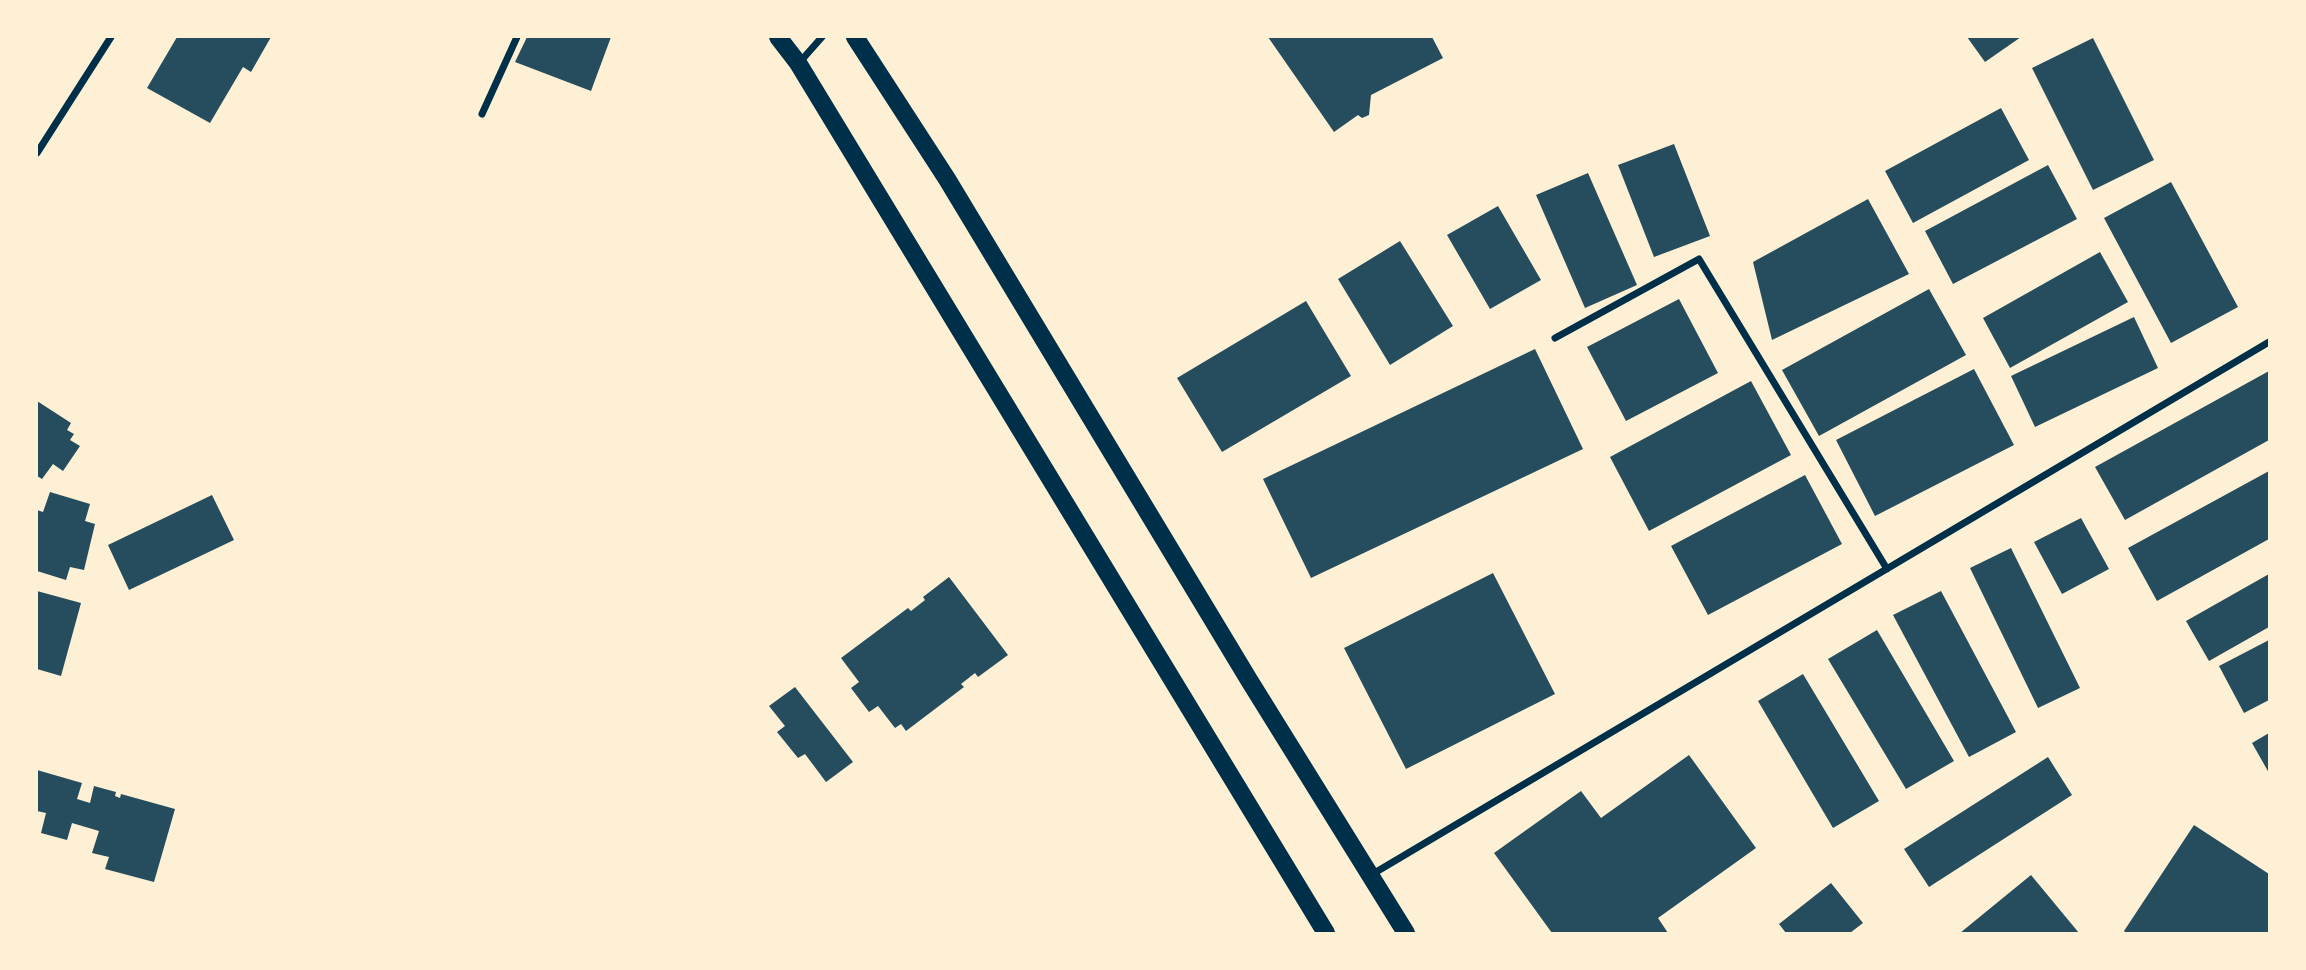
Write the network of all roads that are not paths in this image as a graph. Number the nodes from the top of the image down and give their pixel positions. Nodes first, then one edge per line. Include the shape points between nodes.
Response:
1 (111, 37) edge
2 (517, 37) edge
3 (778, 37) edge
4 (822, 37) edge
5 (855, 37) edge
6 (798, 63) junction
7 (482, 114) dead end
8 (37, 153) edge
9 (1555, 338) dead end
10 (2269, 342) edge
11 (1887, 569) junction
12 (1370, 875) junction
13 (1326, 933) edge
14 (1406, 933) edge

1 - 8 street
2 - 7 street
3 - 6 main road
4 - 6 street
5 - 12 main road via 947,179
6 - 13 main road
9 - 11 street via 1699,259
10 - 11 street
11 - 12 street
12 - 14 main road

